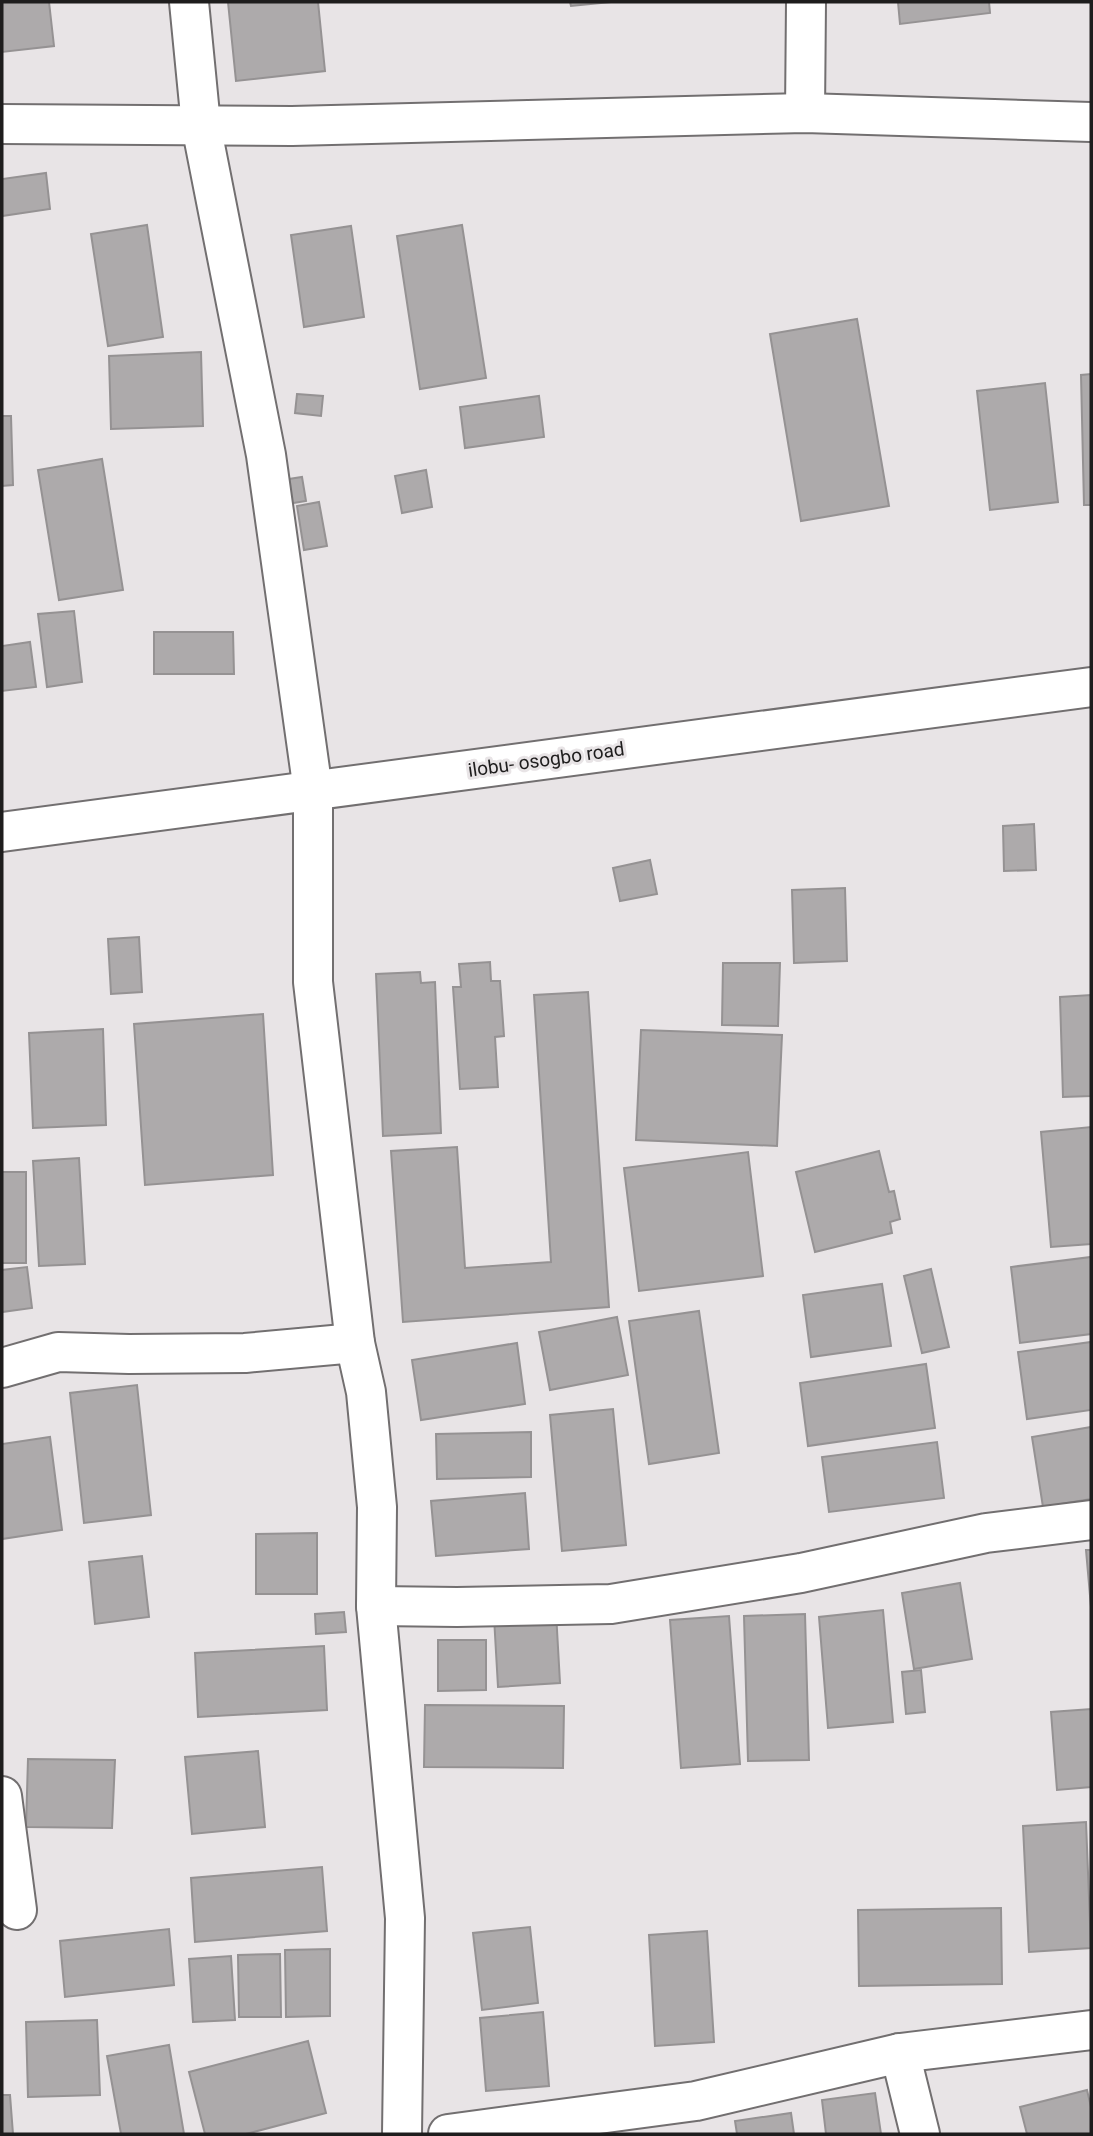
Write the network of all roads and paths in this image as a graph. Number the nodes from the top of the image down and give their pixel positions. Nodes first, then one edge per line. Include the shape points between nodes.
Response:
1 (189, 2) edge
2 (806, 2) edge
3 (805, 113) junction
4 (1091, 122) edge
5 (2, 124) edge
6 (201, 125) junction
7 (1091, 687) edge
8 (313, 790) junction
9 (2, 832) edge
10 (355, 1343) junction
11 (2, 1368) edge
12 (1091, 1520) edge
13 (376, 1606) junction
14 (2, 1796) edge
15 (17, 1910) dead end
16 (1091, 2030) edge
17 (900, 2053) junction
18 (402, 2134) edge
19 (448, 2134) edge
20 (920, 2134) edge

1 - 6 street
2 - 3 street
3 - 4 street
3 - 6 street
5 - 6 street
6 - 8 street via 266,455
7 - 8 street, ilobu- osogbo road
8 - 9 street, ilobu- osogbo road
8 - 10 street via 313,982
10 - 11 street via 245,1353 58,1352
10 - 13 street via 366,1392 377,1507
12 - 13 street via 986,1533 801,1573 611,1604
13 - 18 street via 405,1918
14 - 15 street
16 - 17 street
17 - 19 street via 696,2101
17 - 20 street

